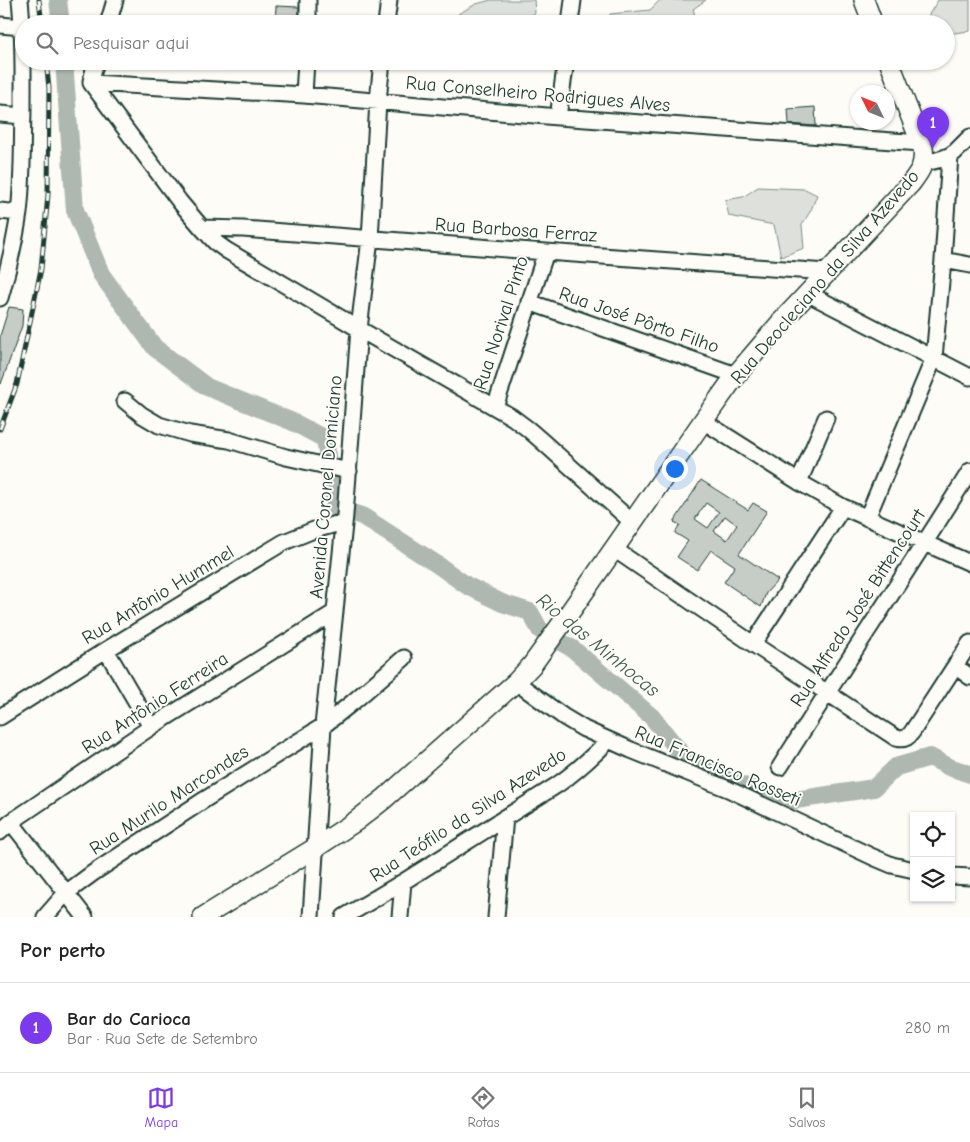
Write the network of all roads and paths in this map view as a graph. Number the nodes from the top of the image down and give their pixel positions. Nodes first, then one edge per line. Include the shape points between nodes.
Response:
1 (20, 0) edge
2 (115, 0) edge
3 (308, 0) edge
4 (388, 0) edge
5 (573, 0) edge
6 (864, 0) edge
7 (21, 15) edge
8 (111, 15) edge
9 (308, 15) edge
10 (387, 15) edge
11 (571, 15) edge
12 (870, 15) edge
13 (0, 26) edge
14 (15, 27) edge
15 (22, 70) edge
16 (93, 70) edge
17 (305, 70) edge
18 (381, 70) edge
19 (565, 70) edge
20 (893, 70) edge
21 (94, 87) junction
22 (304, 95) junction
23 (378, 102) junction
24 (0, 114) edge
25 (23, 116) junction
26 (558, 117) junction
27 (922, 143) junction
28 (969, 144) edge
29 (952, 154) junction
30 (924, 163) junction
31 (0, 211) edge
32 (19, 213) junction
33 (202, 228) junction
34 (370, 239) junction
35 (546, 252) junction
36 (943, 260) junction
37 (970, 265) edge
38 (827, 272) junction
39 (807, 293) junction
40 (0, 298) edge
41 (529, 302) junction
42 (359, 329) junction
43 (934, 358) junction
44 (736, 375) junction
45 (970, 377) edge
46 (125, 400) dead end
47 (495, 407) junction
48 (826, 418) dead end
49 (703, 420) junction
50 (349, 471) junction
51 (970, 471) edge
52 (799, 482) junction
53 (843, 506) junction
54 (345, 518) junction
55 (867, 518) junction
56 (632, 522) junction
57 (925, 544) junction
58 (614, 549) junction
59 (970, 563) edge
60 (335, 612) junction
61 (970, 643) edge
62 (754, 644) junction
63 (106, 650) junction
64 (404, 658) dead end
65 (954, 666) junction
66 (970, 677) edge
67 (516, 682) junction
68 (827, 693) junction
69 (0, 717) edge
70 (323, 726) junction
71 (152, 727) junction
72 (608, 740) junction
73 (780, 767) dead end
74 (505, 817) junction
75 (6, 827) edge
76 (315, 848) junction
77 (910, 869) edge
78 (955, 876) edge
79 (970, 877) edge
80 (402, 882) junction
81 (66, 893) junction
82 (45, 917) edge
83 (85, 917) edge
84 (202, 917) edge
85 (311, 917) edge
86 (344, 917) edge
87 (400, 917) edge
88 (496, 917) edge

1 - 7 street
2 - 8 street
3 - 9 street
4 - 10 street
5 - 11 street
6 - 12 main road
13 - 14 street
15 - 25 street
16 - 21 street via 91,78
17 - 22 street
18 - 23 street, Avenida Coronel Domiciano
19 - 26 street
20 - 27 main road
21 - 22 street, Rua Conselheiro Rodrigues Alves
21 - 33 street
22 - 23 street, Rua Conselheiro Rodrigues Alves
23 - 26 street, Rua Conselheiro Rodrigues Alves
23 - 34 street, Avenida Coronel Domiciano
24 - 25 street
25 - 32 street
26 - 27 street, Rua Conselheiro Rodrigues Alves
27 - 30 main road
28 - 29 street
29 - 30 street
29 - 36 street
30 - 38 main road, Rua Deocleciano da Silva Azevedo via 911,182
31 - 32 street
32 - 40 street
33 - 34 street, Rua Barbosa Ferraz
33 - 42 street via 226,250
34 - 35 street, Rua Barbosa Ferraz
34 - 42 street, Avenida Coronel Domiciano
35 - 38 street, Rua Barbosa Ferraz
35 - 41 street, Rua Norival Pinto
36 - 37 street
36 - 43 street
38 - 39 main road, Rua Deocleciano da Silva Azevedo
39 - 43 street
39 - 44 main road, Rua Deocleciano da Silva Azevedo
41 - 44 street, Rua José Pôrto Filho
41 - 47 street, Rua Norival Pinto
42 - 47 street
42 - 50 street, Avenida Coronel Domiciano
43 - 45 street
43 - 55 street
44 - 49 main road, Rua Deocleciano da Silva Azevedo
46 - 50 street via 159,425
47 - 56 street via 528,429
48 - 52 street
49 - 52 street
49 - 56 main road, Rua Deocleciano da Silva Azevedo
50 - 54 street, Avenida Coronel Domiciano
51 - 57 street, Rua Alfredo José Bittencourt
52 - 53 street
53 - 55 street
53 - 62 street
54 - 60 street, Avenida Coronel Domiciano
54 - 63 street, Rua Antônio Hummel via 284,542
55 - 57 street
56 - 58 main road, Rua Deocleciano da Silva Azevedo
57 - 59 street
57 - 68 street, Rua Alfredo José Bittencourt
58 - 62 street
58 - 67 main road, Rua Deocleciano da Silva Azevedo via 545,648
60 - 70 street, Avenida Coronel Domiciano
60 - 71 street, Rua Antônio Ferreira
61 - 65 street
62 - 68 street
63 - 69 street, Rua Antônio Hummel
63 - 71 street
64 - 70 street, Rua Murilo Marcondes
65 - 66 street
65 - 68 street via 910,735 904,739 896,738
67 - 72 street, Rua Francisco Rosseti via 564,717
67 - 76 main road, Rua Deocleciano da Silva Azevedo via 384,800
68 - 73 street, Rua Alfredo José Bittencourt
70 - 76 street, Avenida Coronel Domiciano
70 - 81 street, Rua Murilo Marcondes via 126,850
71 - 75 street, Rua Antônio Ferreira
72 - 74 street, Rua Teófilo da Silva Azevedo via 572,775
72 - 77 street, Rua Francisco Rosseti via 728,789 873,857
74 - 80 street, Rua Teófilo da Silva Azevedo
74 - 88 street
75 - 81 street
76 - 84 main road, Rua Deocleciano da Silva Azevedo
76 - 85 street, Avenida Coronel Domiciano
78 - 79 street
80 - 86 street, Rua Teófilo da Silva Azevedo
80 - 87 street
81 - 82 street, Rua Murilo Marcondes
81 - 83 street

